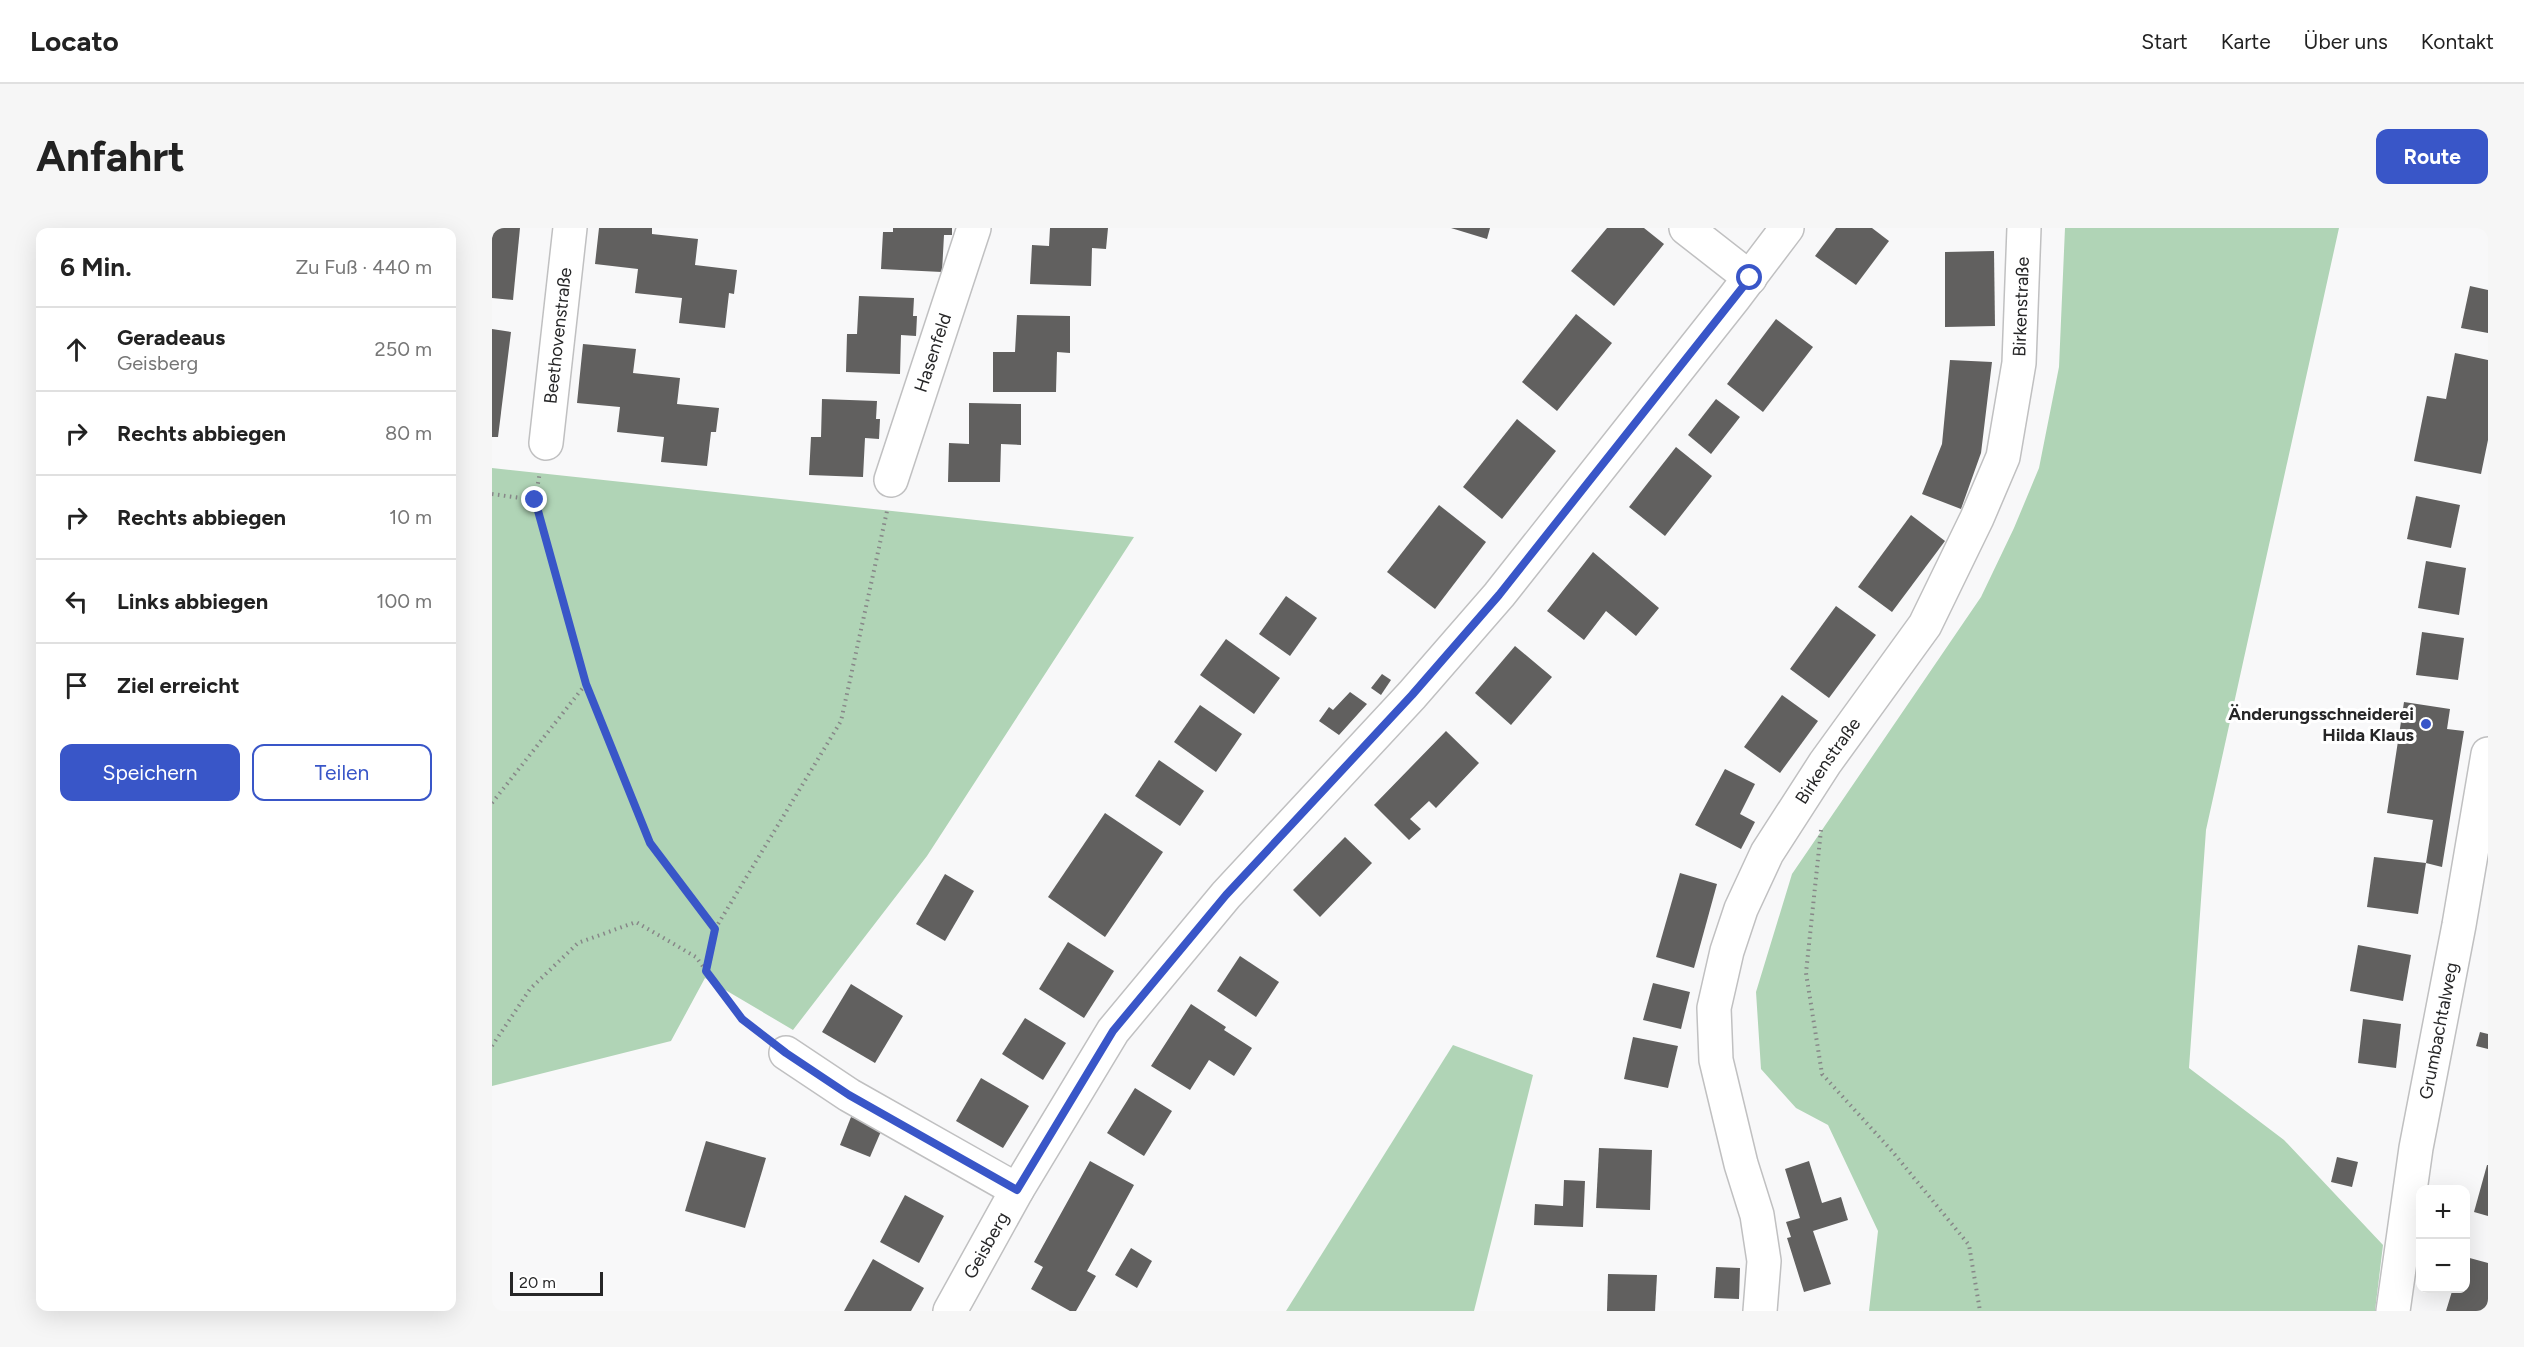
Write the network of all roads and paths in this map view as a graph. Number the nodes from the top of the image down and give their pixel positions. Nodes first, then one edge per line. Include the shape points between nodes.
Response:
1 (570, 228) edge
2 (974, 228) edge
3 (1686, 228) edge
4 (1787, 228) edge
5 (2024, 228) edge
6 (1750, 278) junction
7 (546, 442) joint
8 (891, 480) joint
9 (492, 494) edge
10 (535, 500) junction
11 (586, 684) junction
12 (2488, 754) edge
13 (492, 803) edge
14 (1821, 829) dead end
15 (715, 929) junction
16 (706, 971) junction
17 (492, 1046) edge
18 (786, 1053) joint
19 (1017, 1190) junction
20 (950, 1311) edge
21 (1760, 1311) edge
22 (1980, 1311) edge
23 (2393, 1311) edge

1 - 7 street, Beethovenstraße
2 - 8 street, Hasenfeld
3 - 6 street
4 - 6 street, Geisberg
5 - 21 street, Birkenstraße via 2019,363 2003,457 1925,625 1825,763 1767,853 1726,951 1714,1008 1716,1060 1757,1215 1764,1261
6 - 19 street, Geisberg via 1499,595 1412,695 1240,878 1113,1031
7 - 10 path
8 - 15 path via 888,510 841,721
9 - 10 path
10 - 11 path
11 - 13 path
11 - 15 path via 650,843
12 - 23 street, Grumbachtalweg via 2416,1148
14 - 22 path via 1806,973 1822,1074 1969,1245
15 - 16 path
16 - 17 path via 696,957 636,922 578,943 530,989
16 - 18 path via 742,1019
18 - 19 street via 849,1095
19 - 20 street, Geisberg

